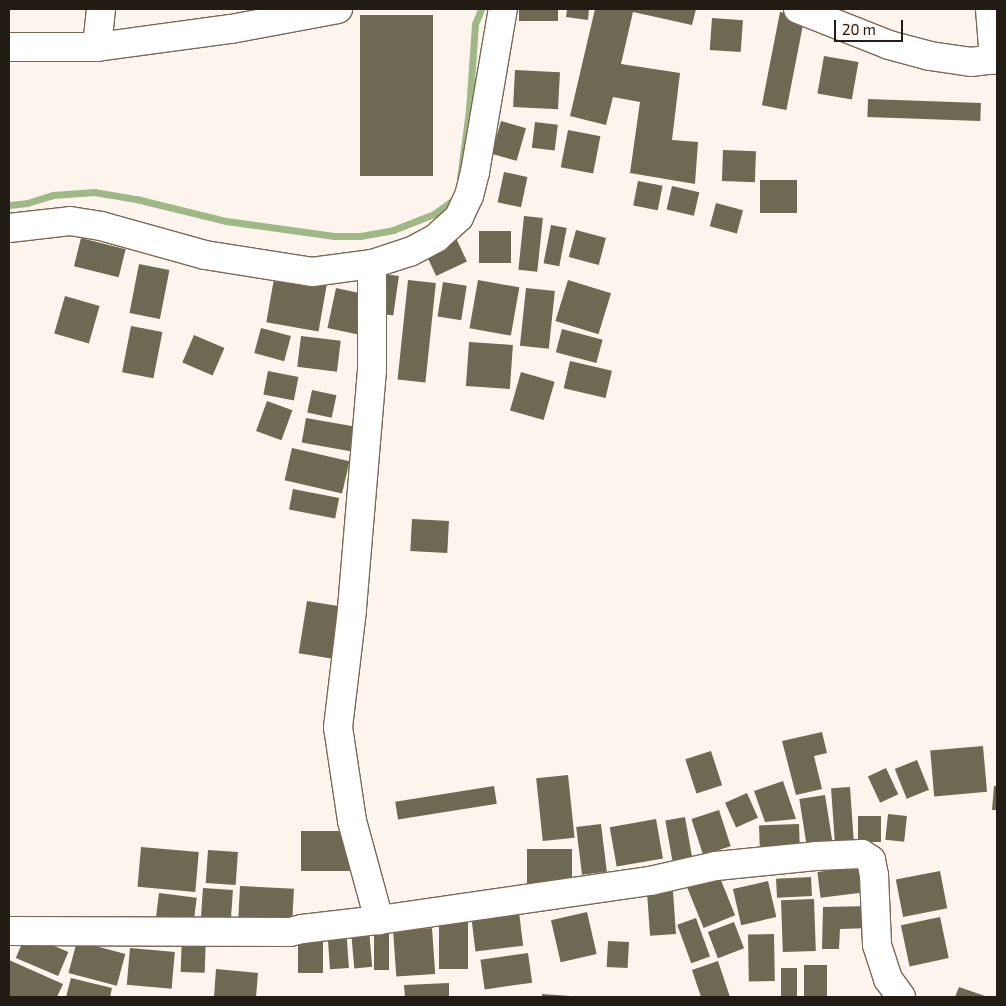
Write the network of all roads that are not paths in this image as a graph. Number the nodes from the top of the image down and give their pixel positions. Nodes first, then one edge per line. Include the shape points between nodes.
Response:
1 (101, 9) edge
2 (338, 9) edge
3 (503, 9) edge
4 (798, 9) edge
5 (990, 9) edge
6 (9, 47) edge
7 (97, 47) junction
8 (996, 59) edge
9 (9, 228) edge
10 (372, 264) junction
11 (379, 920) junction
12 (9, 930) edge
13 (901, 997) edge

1 - 7 street
2 - 7 street via 231,29
3 - 10 street via 475,172 460,217 436,238 410,252
4 - 8 street via 890,45 930,56 971,62
5 - 8 street
6 - 7 street
9 - 10 street via 70,221 205,255 312,272
10 - 11 street via 372,370 352,610 338,727 352,820
11 - 12 street via 290,932
11 - 13 street via 650,881 716,866 862,854 871,860 874,875 877,945 888,979

